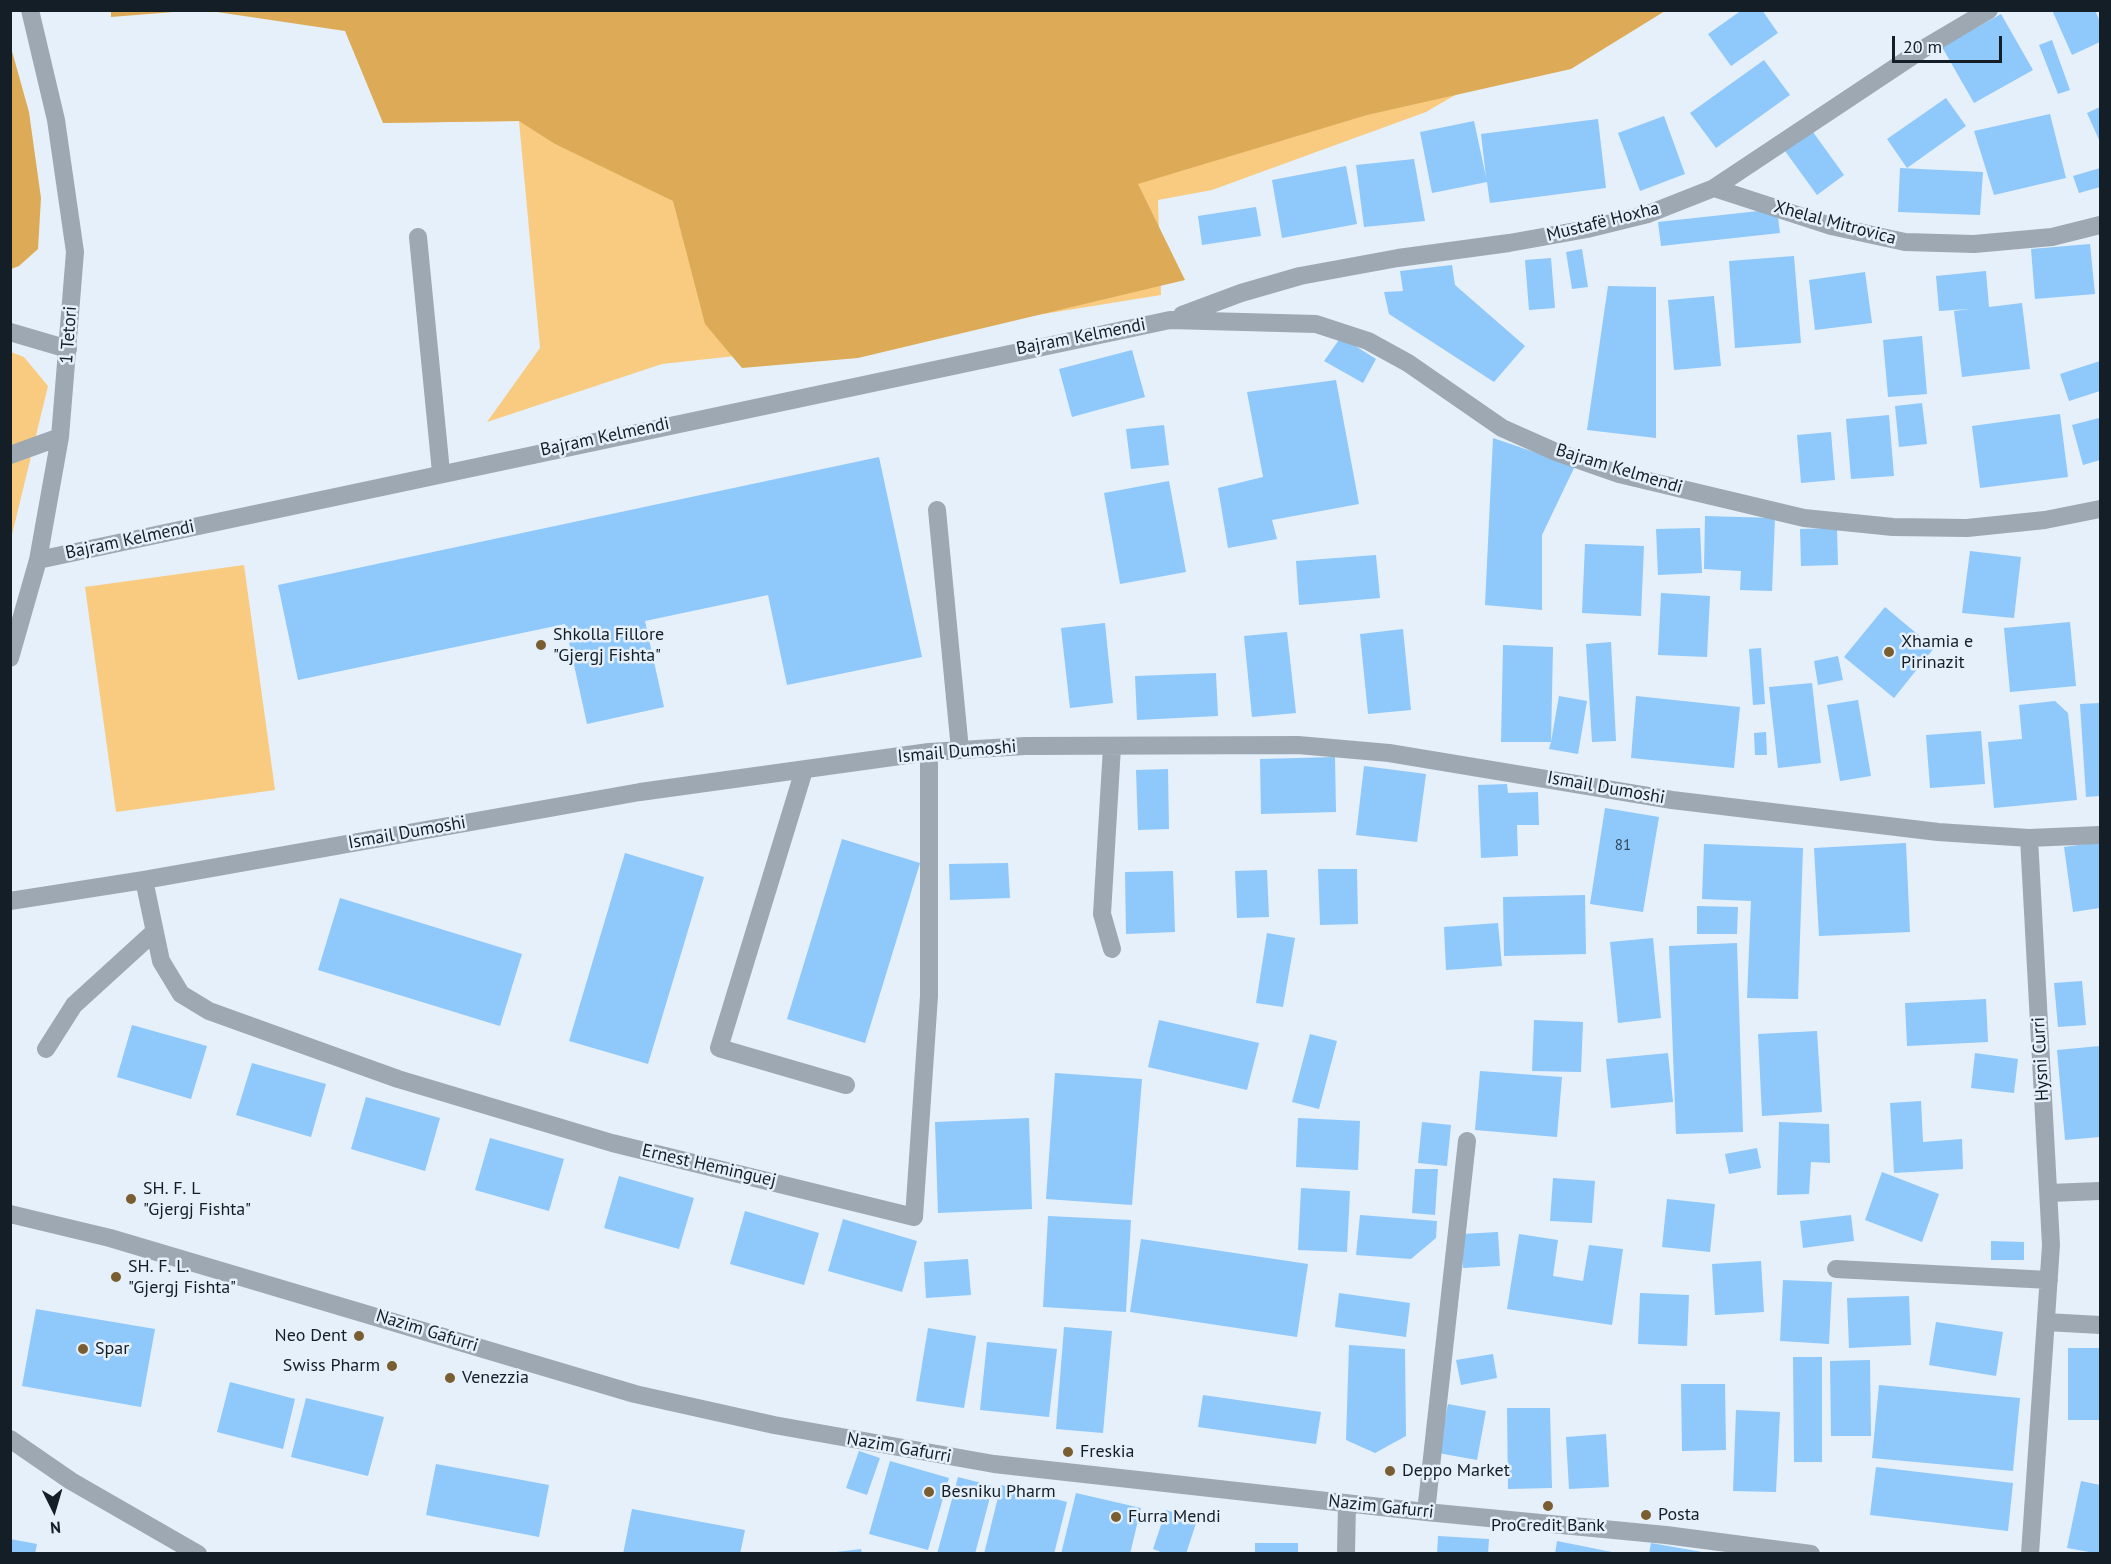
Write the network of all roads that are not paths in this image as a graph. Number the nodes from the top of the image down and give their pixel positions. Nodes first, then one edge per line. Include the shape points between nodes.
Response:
1 (30, 10) edge
2 (1989, 10) edge
3 (1714, 188) junction
4 (2100, 225) edge
5 (418, 237) dead end
6 (1170, 320) junction
7 (10, 332) edge
8 (68, 349) junction
9 (60, 437) junction
10 (10, 455) edge
11 (441, 472) junction
12 (2100, 509) edge
13 (937, 510) dead end
14 (38, 560) junction
15 (10, 658) edge
16 (1112, 747) junction
17 (960, 750) junction
18 (929, 752) junction
19 (804, 770) junction
20 (2100, 836) edge
21 (2029, 838) junction
22 (144, 880) junction
23 (10, 901) edge
24 (153, 933) junction
25 (1112, 949) dead end
26 (46, 1049) dead end
27 (846, 1084) dead end
28 (1467, 1142) dead end
29 (2100, 1191) edge
30 (2049, 1193) junction
31 (10, 1214) edge
32 (1836, 1269) dead end
33 (2049, 1280) junction
34 (2046, 1322) junction
35 (2100, 1325) edge
36 (10, 1439) edge
37 (1347, 1503) junction
38 (1426, 1512) junction
39 (198, 1554) edge
40 (1346, 1554) edge
41 (1812, 1554) edge
42 (2030, 1554) edge

1 - 8 street, 1 Tetori via 56,120 75,252
2 - 3 street, Mustafë Hoxha
3 - 4 street, Xhelal Mitrovica via 1831,226 1905,242 1985,243 2052,237
3 - 6 street, Mustafë Hoxha via 1648,214 1587,229 1300,276
5 - 11 street
6 - 11 street, Bajram Kelmendi
6 - 12 street, Bajram Kelmendi via 1316,324 1368,341 1408,363 1502,428 1556,452 1619,474 1804,518 1893,527 1967,528 2045,520
7 - 8 street
8 - 9 street, 1 Tetori
9 - 10 street
9 - 14 street, 1 Tetori
11 - 14 street, Bajram Kelmendi
13 - 17 street
14 - 15 street, 1 Tetori
16 - 17 street, Ismail Dumoshi
16 - 21 street, Ismail Dumoshi via 1298,745 1366,751 1672,800 1938,832
16 - 25 street via 1102,914
17 - 18 street, Ismail Dumoshi
18 - 19 street, Ismail Dumoshi
18 - 24 street, Ernest Heminguej via 929,996 914,1217 612,1143 398,1079 268,1034 209,1011 181,994 161,961
19 - 22 street, Ismail Dumoshi via 640,792
19 - 27 street via 719,1048
20 - 21 street, Ismail Dumoshi
21 - 30 street, Hysni Curri
22 - 23 street, Ismail Dumoshi
22 - 24 street, Ernest Heminguej
24 - 26 street via 74,1005
28 - 38 street
29 - 30 street
30 - 33 street, Hysni Curri
31 - 37 street, Nazim Gafurri via 110,1238 635,1394 774,1425 994,1464
32 - 33 street
33 - 34 street, Hysni Curri
34 - 35 street
34 - 42 street, Hysni Curri
36 - 39 street via 71,1480
37 - 38 street, Nazim Gafurri
37 - 40 street
38 - 41 street, Nazim Gafurri via 1666,1535

